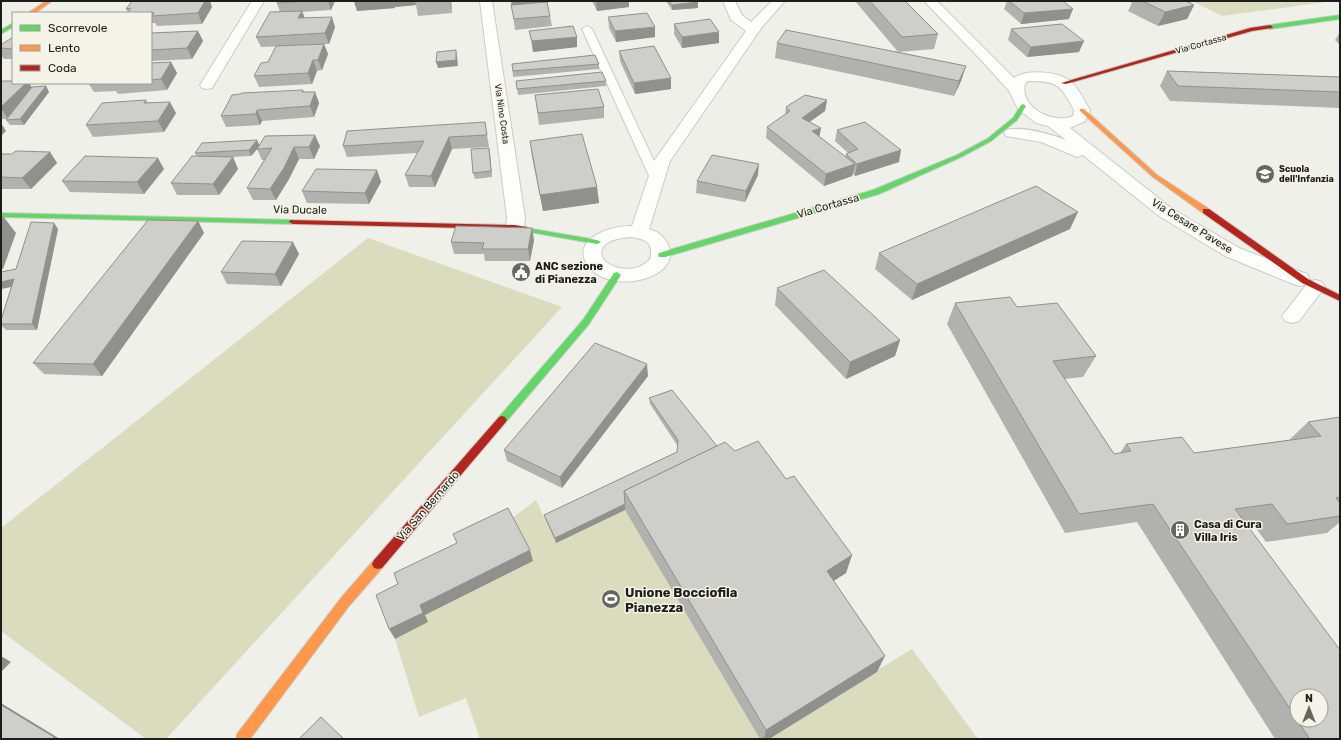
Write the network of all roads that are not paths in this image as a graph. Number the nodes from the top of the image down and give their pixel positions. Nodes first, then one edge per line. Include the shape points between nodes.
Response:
1 (49, 1) edge
2 (258, 1) edge
3 (486, 1) edge
4 (729, 1) edge
5 (779, 1) edge
6 (930, 1) edge
7 (32, 12) edge
8 (1340, 17) edge
9 (12, 26) edge
10 (587, 29) dead end
11 (753, 30) junction
12 (1, 32) edge
13 (988, 59) junction
14 (1057, 80) junction
15 (207, 85) dead end
16 (1016, 90) junction
17 (1023, 106) junction
18 (1082, 110) junction
19 (1048, 121) junction
20 (1012, 133) junction
21 (989, 140) junction
22 (656, 178) junction
23 (1128, 183) junction
24 (1, 215) edge
25 (514, 227) junction
26 (640, 232) junction
27 (597, 242) junction
28 (662, 254) junction
29 (617, 275) junction
30 (1310, 284) junction
31 (1340, 298) edge
32 (1292, 316) dead end
33 (242, 739) edge

1 - 7 street
2 - 15 street
3 - 25 street, Via Nino Costa via 516,218
4 - 11 street via 736,17
5 - 11 street
6 - 13 street, Via Cesare Pavese
8 - 14 street, Via Cortassa via 1252,29
9 - 12 street
10 - 22 lane
11 - 22 street via 662,161
13 - 14 street, Via Cesare Pavese
13 - 16 street, Via Cesare Pavese
14 - 16 street via 1025,77 1018,82
14 - 18 street, Via Cesare Pavese via 1068,87
16 - 17 street, Via Cesare Pavese
17 - 19 street, Via Cesare Pavese
17 - 21 street, Via Cortassa via 1015,119
18 - 19 street via 1080,118 1070,123
18 - 30 street, Via Cesare Pavese via 1155,176
19 - 20 street, Via Cortassa
19 - 23 street, Via Cesare Pavese
20 - 21 street, Via Cortassa
20 - 23 street via 1056,141
21 - 28 street, Via Cortassa via 876,192
22 - 26 street
23 - 30 street, Via Cesare Pavese via 1165,212 1232,252
24 - 25 street, Via Ducale
25 - 27 street, Via Ducale
26 - 27 street via 612,234
26 - 28 street via 656,241 661,247
27 - 29 street via 593,248 594,262 599,268
28 - 29 street via 656,265 640,274
29 - 33 street, Via San Bernardo via 586,322 345,602
30 - 31 street, Via Cesare Pavese
30 - 32 street

